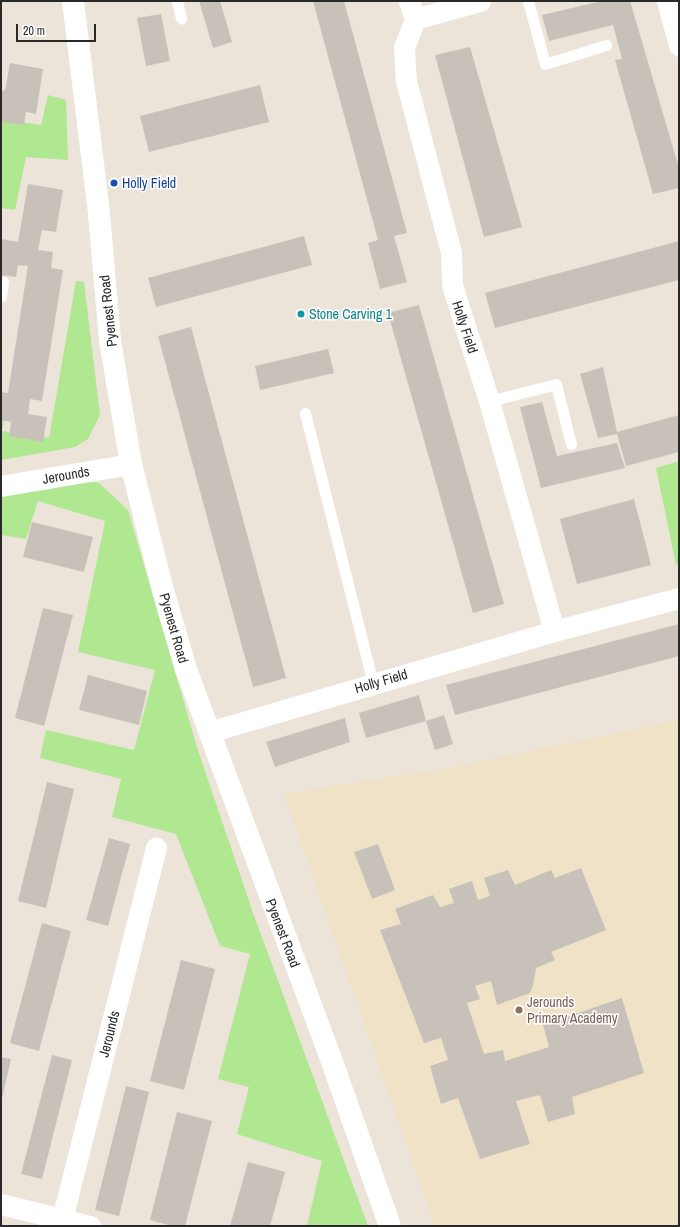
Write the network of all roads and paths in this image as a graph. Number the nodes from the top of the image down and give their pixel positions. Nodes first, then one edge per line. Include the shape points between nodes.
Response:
1 (73, 1) edge
2 (177, 1) edge
3 (480, 1) edge
4 (528, 1) edge
5 (667, 1) edge
6 (412, 10) edge
7 (181, 19) dead end
8 (606, 45) dead end
9 (679, 45) edge
10 (1, 282) edge
11 (1, 297) edge
12 (489, 401) junction
13 (305, 413) dead end
14 (571, 444) dead end
15 (131, 464) junction
16 (1, 486) edge
17 (679, 598) edge
18 (554, 631) junction
19 (373, 683) junction
20 (209, 732) junction
21 (156, 848) dead end
22 (1, 1204) edge
23 (34, 1219) edge
24 (62, 1219) junction
25 (90, 1226) edge
26 (390, 1226) edge

1 - 15 street, Pyenest Road via 110,341
2 - 7 lane
3 - 6 street, Holly Field
4 - 8 lane via 545,64
5 - 9 street
6 - 12 street, Holly Field via 404,47 406,81 451,253 452,285
10 - 11 lane
12 - 14 lane via 556,384
12 - 18 street, Holly Field
13 - 19 lane
15 - 16 street, Jerounds
15 - 20 street, Pyenest Road via 164,594 186,669
17 - 18 street, Holly Field
18 - 19 street, Holly Field
19 - 20 street, Holly Field
20 - 26 street, Pyenest Road via 335,1070
21 - 24 street, Jerounds
22 - 23 street
23 - 24 street
24 - 25 street

